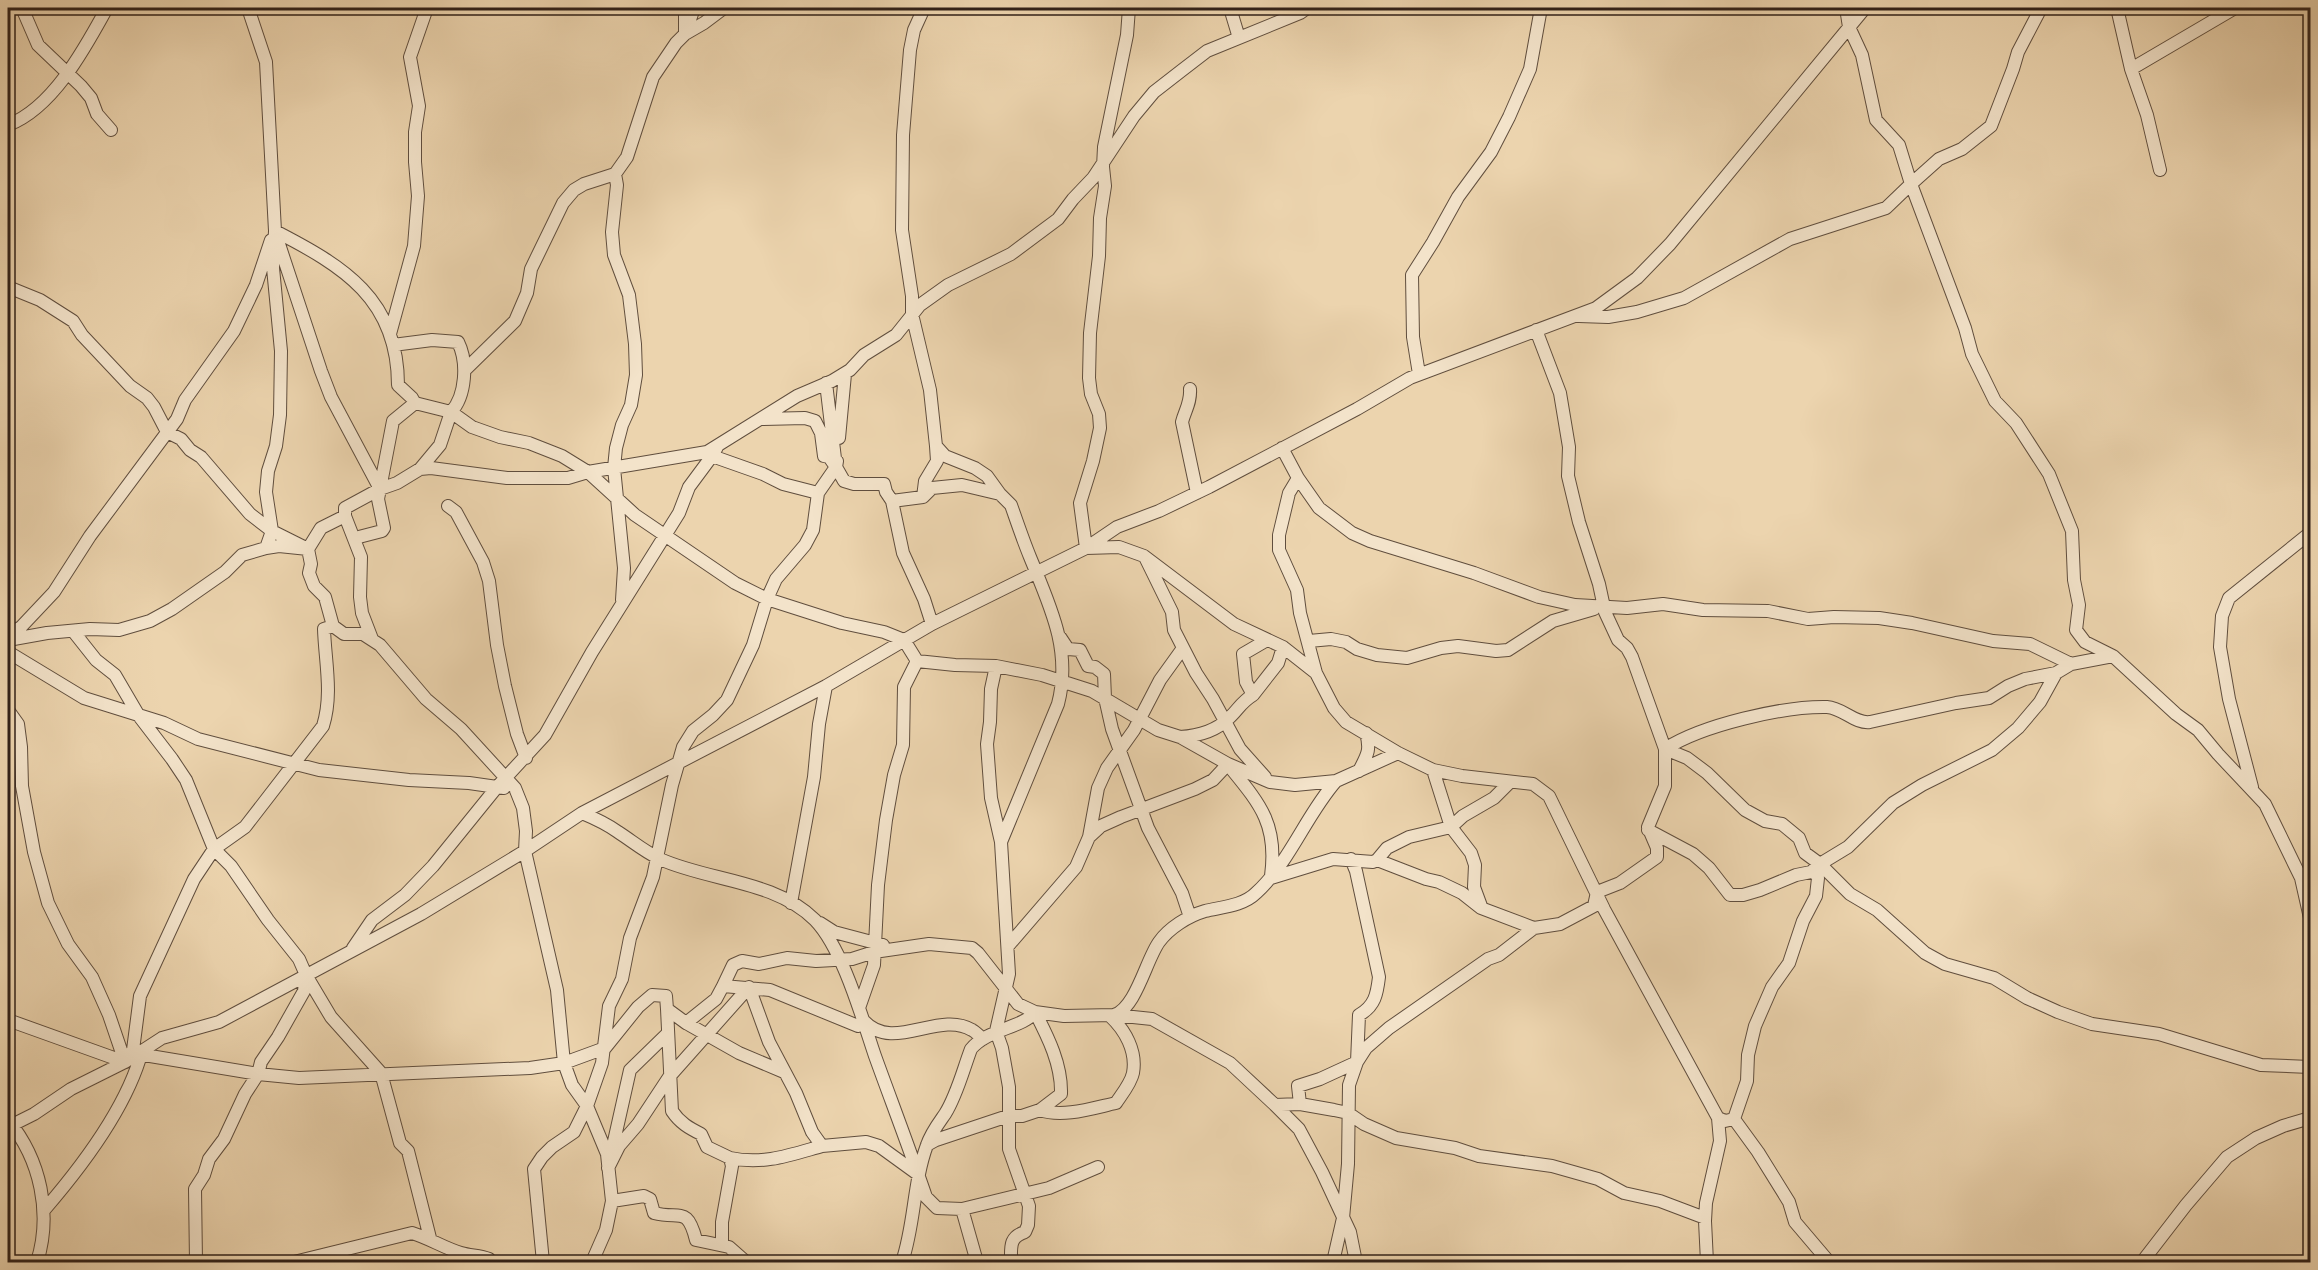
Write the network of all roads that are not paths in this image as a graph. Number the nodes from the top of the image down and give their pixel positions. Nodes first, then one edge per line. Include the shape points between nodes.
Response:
1 (22, 8) edge
2 (107, 8) edge
3 (248, 8) edge
4 (427, 8) edge
5 (685, 8) edge
6 (694, 8) edge
7 (724, 8) edge
8 (924, 8) edge
9 (1129, 8) edge
10 (1230, 8) edge
11 (1306, 8) edge
12 (1541, 8) edge
13 (1846, 8) edge
14 (1864, 8) edge
15 (2041, 8) edge
16 (2117, 8) edge
17 (2235, 8) edge
18 (1849, 27) junction
19 (685, 34) junction
20 (1239, 38) junction
21 (2131, 69) junction
22 (68, 75) junction
23 (8, 125) edge
24 (111, 130) dead end
25 (1103, 160) junction
26 (2160, 170) dead end
27 (615, 174) junction
28 (1911, 184) junction
29 (275, 231) junction
30 (8, 287) edge
31 (912, 314) junction
32 (1577, 315) junction
33 (1536, 330) junction
34 (392, 339) junction
35 (465, 370) junction
36 (845, 374) junction
37 (1419, 374) junction
38 (826, 383) junction
39 (1190, 389) dead end
40 (415, 403) junction
41 (451, 412) junction
42 (762, 419) junction
43 (167, 432) junction
44 (936, 446) junction
45 (1282, 448) junction
46 (715, 451) junction
47 (836, 467) junction
48 (614, 468) junction
49 (420, 469) junction
50 (588, 472) junction
51 (1298, 478) junction
52 (380, 489) junction
53 (818, 493) junction
54 (1197, 493) junction
55 (1000, 494) junction
56 (923, 497) junction
57 (616, 498) junction
58 (892, 501) junction
59 (448, 506) dead end
60 (345, 516) junction
61 (272, 531) junction
62 (2310, 533) edge
63 (666, 535) junction
64 (355, 538) junction
65 (266, 548) junction
66 (1086, 548) junction
67 (308, 549) junction
68 (1144, 556) junction
69 (1036, 571) junction
70 (767, 599) junction
71 (622, 602) junction
72 (1604, 606) junction
73 (932, 624) junction
74 (333, 626) junction
75 (73, 631) junction
76 (8, 635) edge
77 (1059, 636) junction
78 (372, 639) junction
79 (8, 640) edge
80 (904, 640) junction
81 (1267, 640) junction
82 (1309, 641) junction
83 (1283, 647) junction
84 (1183, 648) junction
85 (8, 652) edge
86 (2113, 656) junction
87 (917, 660) junction
88 (2071, 664) junction
89 (996, 666) junction
90 (1316, 673) junction
91 (2056, 673) junction
92 (1063, 682) junction
93 (826, 686) junction
94 (1253, 695) junction
95 (1105, 698) junction
96 (8, 710) edge
97 (139, 716) junction
98 (1139, 719) junction
99 (1225, 721) junction
100 (1366, 733) junction
101 (1180, 737) junction
102 (1665, 749) junction
103 (1120, 751) junction
104 (1398, 753) junction
105 (526, 758) junction
106 (677, 762) junction
107 (294, 764) junction
108 (1228, 764) junction
109 (1433, 770) junction
110 (1359, 771) junction
111 (1336, 781) junction
112 (1270, 782) junction
113 (1510, 782) junction
114 (502, 783) junction
115 (2253, 791) junction
116 (1142, 808) junction
117 (582, 813) junction
118 (1451, 827) junction
119 (1648, 830) junction
120 (1089, 837) junction
121 (1001, 842) junction
122 (214, 849) junction
123 (525, 851) junction
124 (657, 857) junction
125 (1351, 859) junction
126 (1377, 860) junction
127 (1817, 867) junction
128 (1271, 878) junction
129 (1597, 892) junction
130 (791, 903) junction
131 (1481, 908) junction
132 (1190, 917) junction
133 (2310, 918) edge
134 (814, 919) junction
135 (1534, 928) junction
136 (1008, 946) junction
137 (875, 947) junction
138 (351, 951) junction
139 (840, 960) junction
140 (306, 975) junction
141 (723, 986) junction
142 (1005, 986) junction
143 (749, 987) junction
144 (667, 1009) junction
145 (1035, 1012) junction
146 (861, 1014) junction
147 (1112, 1015) junction
148 (8, 1020) edge
149 (686, 1023) junction
150 (996, 1031) junction
151 (668, 1033) junction
152 (707, 1035) junction
153 (983, 1039) junction
154 (605, 1048) junction
155 (140, 1053) junction
156 (126, 1062) junction
157 (1357, 1062) junction
158 (564, 1063) junction
159 (2310, 1067) edge
160 (784, 1072) junction
161 (381, 1073) junction
162 (258, 1074) junction
163 (669, 1077) junction
164 (1300, 1104) junction
165 (1275, 1105) junction
166 (587, 1106) junction
167 (1040, 1110) junction
168 (1348, 1113) junction
169 (1008, 1116) junction
170 (1718, 1118) junction
171 (2310, 1118) edge
172 (1734, 1119) junction
173 (9, 1124) edge
174 (927, 1145) junction
175 (822, 1146) junction
176 (730, 1158) junction
177 (1098, 1167) dead end
178 (608, 1168) junction
179 (919, 1176) junction
180 (1025, 1192) junction
181 (612, 1201) junction
182 (45, 1209) junction
183 (962, 1209) junction
184 (1343, 1218) junction
185 (1705, 1218) junction
186 (430, 1238) junction
187 (722, 1245) junction
188 (37, 1263) edge
189 (196, 1263) edge
190 (294, 1263) edge
191 (491, 1263) edge
192 (543, 1263) edge
193 (592, 1263) edge
194 (746, 1263) edge
195 (902, 1263) edge
196 (977, 1263) edge
197 (1011, 1263) edge
198 (1333, 1263) edge
199 (1356, 1263) edge
200 (1707, 1263) edge
201 (1828, 1263) edge
202 (2142, 1263) edge

1 - 22 street via 38,45
2 - 22 street
3 - 29 street via 266,62
4 - 34 street via 410,57 419,105 415,132 418,196 414,246
5 - 19 street
6 - 19 street
7 - 19 street
8 - 31 street via 910,50 903,135 902,231
9 - 25 street
10 - 20 street
11 - 20 street
12 - 37 street via 1530,69 1509,117 1412,275 1413,337
13 - 18 street
14 - 18 street
15 - 28 street via 2018,52 1991,126 1962,149 1939,159
16 - 21 street
17 - 21 street
18 - 28 street via 1862,55 1876,120 1899,146
18 - 32 street via 1670,244 1610,299
19 - 27 street via 652,77 627,156
20 - 25 street via 1208,51 1154,92
21 - 26 street
22 - 23 street via 35,108
22 - 24 street via 91,98 97,114
25 - 31 street via 1058,219 1011,254 948,285
25 - 66 street via 1105,186 1089,378 1100,428 1080,503
27 - 35 street via 584,184 563,203 531,269 515,321
27 - 48 street via 614,255 629,295 636,375
28 - 32 street via 1886,207 1790,239 1684,298 1617,316
28 - 86 street via 1972,354 1995,401 2022,432 2049,474 2072,531 2079,605 2076,630 2085,642
29 - 34 street via 350,276 364,290
29 - 43 street via 234,331
29 - 52 street via 331,397
29 - 61 street via 273,268 281,381 276,446 268,471
30 - 43 street via 40,300 73,321 130,386 147,398
31 - 36 street via 896,335 864,355
31 - 44 street via 930,390
32 - 33 street
33 - 37 street
33 - 72 street via 1560,393 1569,447 1568,476
34 - 35 street via 458,342
34 - 40 street via 399,385
35 - 41 street via 460,403
36 - 38 street
36 - 47 street
37 - 45 street
38 - 42 street via 796,396
38 - 47 street
39 - 54 street via 1182,422
40 - 41 street
40 - 52 street via 393,421
41 - 49 street via 440,445
41 - 50 street via 472,427 529,443
42 - 46 street
42 - 47 street via 815,421 824,456
43 - 61 street via 201,457 250,514
43 - 76 street via 54,592 21,627
44 - 55 street via 945,456 987,476
44 - 56 street via 937,461 925,481
45 - 51 street
45 - 54 street
46 - 48 street
46 - 53 street via 783,484
46 - 63 street via 689,487
47 - 53 street
47 - 58 street via 844,482 884,484
48 - 50 street
48 - 57 street
49 - 50 street via 529,479 568,478
49 - 52 street
50 - 57 street
51 - 72 street via 1319,508 1370,541 1539,597
51 - 82 street via 1289,493 1279,550 1297,590
52 - 60 street via 345,508
52 - 64 street via 378,499 384,528
53 - 70 street via 813,530 776,579
54 - 66 street via 1118,526
55 - 56 street via 962,485 932,488
55 - 69 street via 1011,505
56 - 58 street
57 - 63 street
57 - 71 street via 624,568
58 - 73 street via 903,553
59 - 105 street via 456,512 489,581 505,686
60 - 64 street
60 - 67 street via 321,528
61 - 65 street
61 - 67 street
62 - 115 street via 2229,598 2222,616 2220,648 2229,699
63 - 70 street via 735,583
63 - 71 street
64 - 78 street via 361,557 362,613
65 - 67 street
65 - 75 street via 242,555 225,572 150,621 119,630
66 - 68 street via 1119,547
66 - 69 street
67 - 74 street via 309,573 314,586 325,597
68 - 81 street via 1234,624
68 - 84 street via 1172,612 1174,630
69 - 73 street
69 - 77 street
70 - 80 street
70 - 106 street via 753,645 727,700 693,731
71 - 105 street via 545,735
72 - 82 street via 1553,621 1508,650 1458,646 1407,658 1377,655 1331,639
72 - 88 street via 1663,604 1703,610 1768,611 1808,619 1912,622 1993,641 2030,644
72 - 102 street via 1618,640 1632,657
73 - 80 street
74 - 78 street via 344,634 363,634
74 - 107 street via 324,629 328,672 326,716 323,726
75 - 79 street
75 - 97 street via 96,660 115,675
77 - 92 street
77 - 95 street via 1068,650 1080,651 1088,666 1104,674
78 - 114 street via 426,699 461,729
80 - 87 street
80 - 93 street
81 - 83 street
81 - 94 street via 1243,654 1246,682
82 - 90 street
83 - 90 street
83 - 94 street via 1278,663
84 - 98 street
84 - 99 street
85 - 97 street via 84,698
86 - 88 street
86 - 115 street via 2199,730
87 - 89 street
87 - 137 street via 904,687 903,745 886,820
88 - 91 street
89 - 92 street
89 - 121 street via 987,744 991,798
90 - 100 street via 1334,708 1346,722
91 - 102 street via 2025,679 1989,698 1870,722 1863,723 1830,707 1760,716 1703,731
91 - 127 street via 2040,702 1992,750 1893,803 1848,847
92 - 95 street
92 - 121 street via 1058,704
93 - 106 street
93 - 130 street
94 - 99 street
95 - 98 street
95 - 103 street
96 - 156 street via 18,724 22,786 48,903 68,944 92,976
97 - 107 street via 198,739
97 - 122 street via 186,780
98 - 101 street
98 - 103 street
99 - 101 street via 1209,732
99 - 112 street via 1240,749
100 - 104 street
100 - 110 street via 1369,752
101 - 108 street
102 - 119 street via 1665,786
102 - 127 street via 1701,768 1745,810 1765,821 1782,824 1799,838
103 - 116 street
103 - 120 street via 1098,788
104 - 109 street
104 - 110 street
105 - 114 street
106 - 117 street
106 - 124 street
107 - 114 street via 383,777
107 - 122 street via 245,827
108 - 112 street
108 - 116 street via 1213,780
108 - 128 street via 1266,816 1271,837
109 - 113 street
109 - 118 street
110 - 111 street
111 - 112 street
111 - 128 street
113 - 118 street via 1494,798
113 - 129 street via 1533,784 1549,796
114 - 123 street via 516,792 523,808
114 - 138 street via 419,882 372,920
115 - 133 street via 2265,804 2301,878
116 - 120 street via 1101,826
116 - 132 street
117 - 123 street
117 - 124 street
118 - 126 street via 1409,837 1387,848
118 - 131 street via 1471,853 1474,887
119 - 127 street via 1693,854 1730,895 1760,890
119 - 129 street via 1657,857 1620,883
120 - 136 street via 1076,867
121 - 136 street
122 - 140 street via 231,866 299,959
122 - 156 street via 194,879 148,976 140,996 133,1050
123 - 138 street
123 - 158 street via 557,990
124 - 130 street via 686,870 748,885
124 - 154 street via 630,938 622,979 609,1005
125 - 126 street
125 - 128 street via 1333,859
125 - 157 street via 1379,977 1378,994 1368,1010 1359,1015
126 - 131 street via 1439,882
127 - 159 street via 1877,910 1925,953 1946,964 1994,978 2058,1012 2091,1024 2159,1034 2261,1065
127 - 172 street via 1816,896 1789,963 1772,987 1755,1026 1747,1081
128 - 132 street via 1245,901
129 - 135 street via 1594,906 1560,924
129 - 170 street
130 - 134 street
131 - 135 street
132 - 147 street via 1160,941 1129,1003
134 - 137 street via 834,932
134 - 139 street
135 - 157 street via 1389,1028 1366,1048
136 - 142 street via 1009,974
137 - 139 street via 852,959
137 - 142 street via 895,949 929,944 972,948
137 - 146 street
138 - 140 street
139 - 141 street via 787,958 759,964 742,961 732,965
139 - 146 street
140 - 155 street via 219,1022 162,1038
140 - 161 street via 331,1017
140 - 162 street via 303,991 261,1062
141 - 143 street
141 - 149 street via 716,999
142 - 145 street via 1018,1004
142 - 150 street
143 - 146 street via 770,990 858,1026 862,1025
143 - 152 street
143 - 160 street
144 - 149 street
144 - 151 street
144 - 154 street via 666,996 652,995
145 - 147 street
145 - 150 street via 1030,1018
145 - 167 street via 1048,1037 1061,1082 1061,1094
146 - 153 street via 871,1028 884,1034 955,1024 971,1029
146 - 179 street
147 - 165 street via 1152,1019 1183,1036 1230,1063
147 - 167 street via 1129,1039 1133,1073 1116,1103 1066,1112
148 - 156 street
149 - 152 street
150 - 153 street
150 - 169 street via 1009,1087
151 - 163 street
151 - 178 street via 630,1071
152 - 160 street
152 - 163 street
153 - 174 street via 971,1049 946,1113
154 - 158 street
154 - 166 street
155 - 156 street
155 - 162 street
155 - 182 street via 136,1069 100,1139 78,1172
156 - 173 street
157 - 164 street via 1298,1086
157 - 168 street via 1349,1085
158 - 161 street via 530,1068
158 - 166 street
160 - 175 street
161 - 162 street via 299,1078
161 - 186 street via 400,1143 408,1152
162 - 189 street via 195,1189
163 - 176 street via 672,1111 678,1120 701,1134 707,1147
163 - 178 street via 619,1146
164 - 165 street
164 - 168 street
165 - 184 street via 1299,1130
166 - 178 street via 607,1154
166 - 192 street via 574,1132 547,1152 534,1169
167 - 169 street
168 - 184 street
168 - 185 street via 1396,1138 1479,1156 1552,1166
169 - 174 street
169 - 180 street via 1009,1149
170 - 172 street
170 - 185 street via 1720,1141
171 - 202 street via 2256,1138 2227,1157
172 - 201 street via 1789,1202 1795,1222
173 - 182 street via 30,1156
174 - 179 street
175 - 176 street via 760,1162
175 - 179 street via 866,1142 879,1146
176 - 187 street
177 - 180 street via 1050,1188
178 - 181 street
179 - 183 street via 926,1197 937,1208
179 - 195 street via 911,1234
180 - 183 street
180 - 197 street via 1028,1225 1011,1242
181 - 187 street via 644,1196 650,1199 654,1213 678,1213 686,1218 696,1240
181 - 193 street via 606,1230
182 - 188 street
183 - 196 street
184 - 198 street
184 - 199 street
185 - 200 street
186 - 190 street via 404,1234
186 - 191 street via 463,1254 480,1255
187 - 194 street

